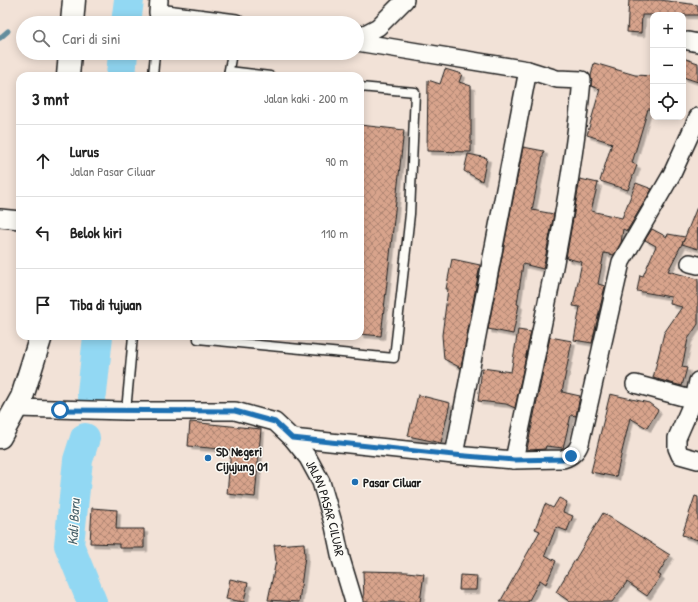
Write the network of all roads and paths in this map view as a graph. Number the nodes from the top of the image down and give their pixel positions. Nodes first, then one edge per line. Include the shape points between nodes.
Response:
1 (74, 0) edge
2 (405, 0) edge
3 (158, 12) edge
4 (73, 16) edge
5 (186, 16) edge
6 (364, 34) edge
7 (364, 43) edge
8 (69, 60) edge
9 (154, 60) edge
10 (231, 60) edge
11 (528, 70) junction
12 (68, 72) edge
13 (153, 72) edge
14 (228, 72) edge
15 (364, 87) edge
16 (698, 117) edge
17 (0, 218) edge
18 (16, 220) edge
19 (40, 340) edge
20 (132, 340) edge
21 (208, 340) edge
22 (698, 381) edge
23 (635, 384) dead end
24 (696, 400) edge
25 (17, 408) junction
26 (126, 412) junction
27 (0, 437) edge
28 (292, 438) junction
29 (454, 455) junction
30 (514, 460) junction
31 (698, 460) edge
32 (354, 602) edge

1 - 4 highway
2 - 6 street via 378,27
3 - 5 street
7 - 11 street
8 - 12 highway
9 - 13 lane
10 - 14 lane
11 - 29 street
11 - 30 street via 557,79 582,80 577,131 557,257
15 - 21 lane via 415,92 410,214 394,358
16 - 30 street via 672,174 621,262 578,450 563,459
17 - 18 street
19 - 25 highway
20 - 26 lane
22 - 24 street
23 - 24 street
24 - 31 street via 677,438 676,448 680,455
25 - 26 street, JALAN PASAR CILUAR
25 - 27 highway
26 - 28 street, JALAN PASAR CILUAR via 235,411 275,422
28 - 29 street
28 - 32 street, JALAN PASAR CILUAR via 308,458 321,482
29 - 30 street

